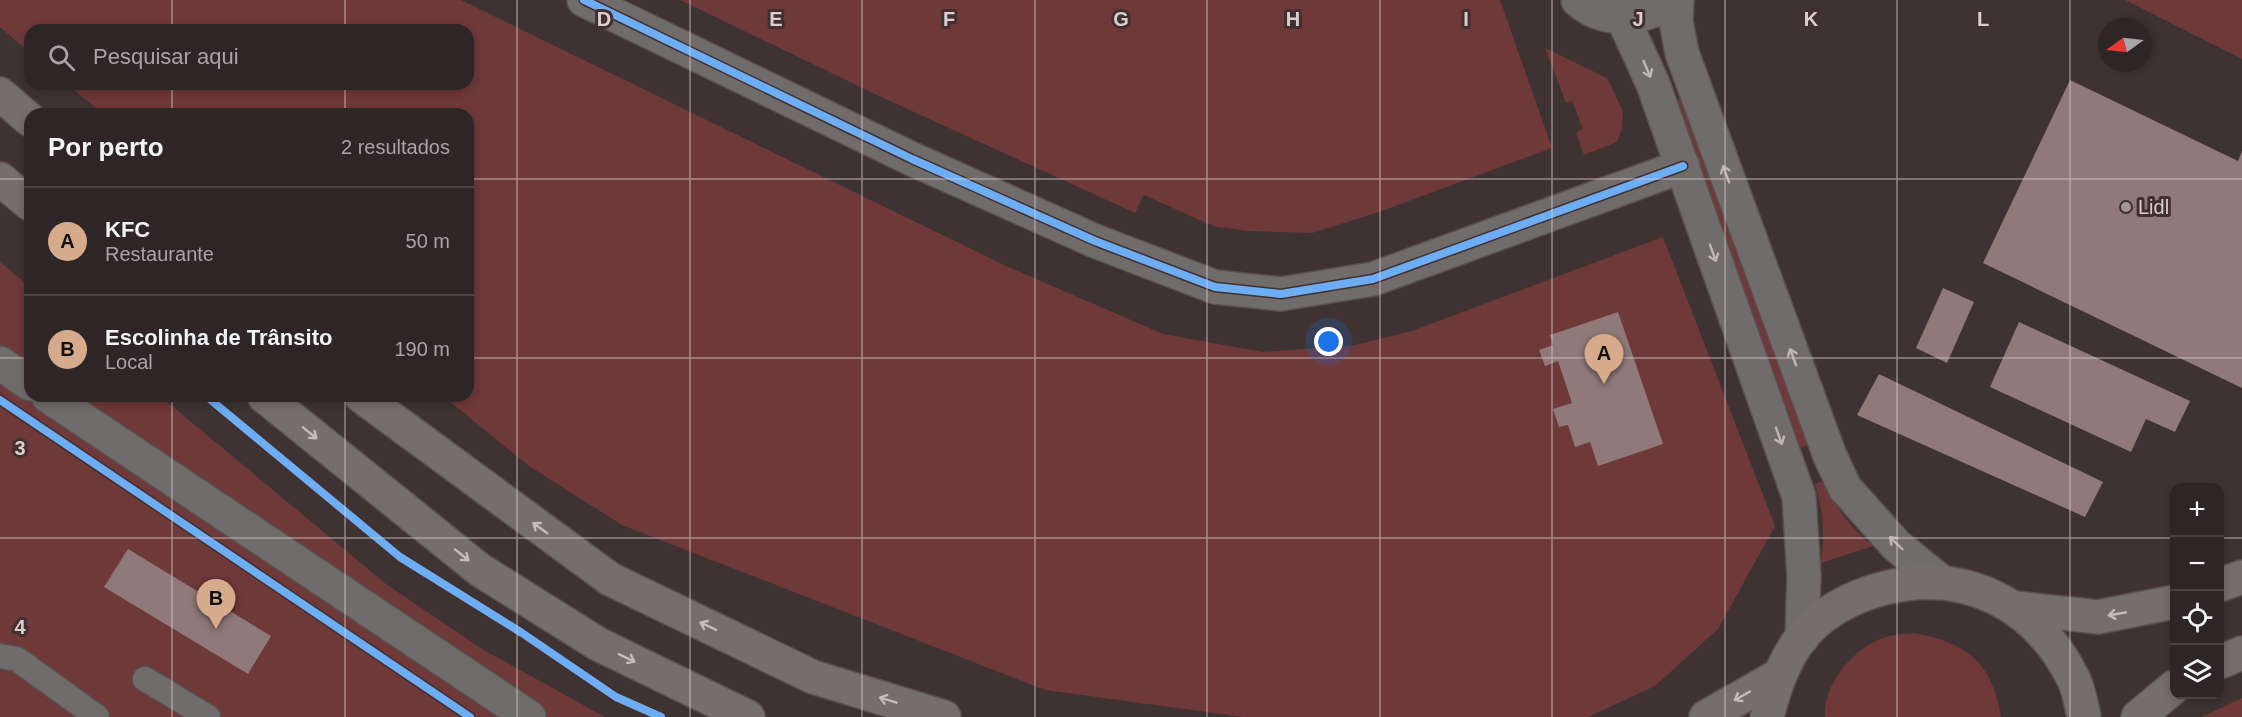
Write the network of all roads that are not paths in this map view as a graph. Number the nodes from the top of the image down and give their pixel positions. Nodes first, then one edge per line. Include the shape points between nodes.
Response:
1 (584, 0) edge
2 (1578, 0) edge
3 (1670, 0) edge
4 (1677, 0) edge
5 (1622, 16) junction
6 (0, 94) edge
7 (24, 115) edge
8 (1683, 166) junction
9 (0, 179) edge
10 (24, 199) edge
11 (0, 363) edge
12 (24, 380) edge
13 (57, 402) edge
14 (271, 402) edge
15 (369, 402) edge
16 (2242, 577) edge
17 (1940, 581) junction
18 (2224, 584) edge
19 (2170, 603) edge
20 (2016, 608) junction
21 (1802, 638) junction
22 (2242, 653) edge
23 (0, 656) edge
24 (2224, 660) edge
25 (1778, 676) junction
26 (145, 679) dead end
27 (2170, 691) edge
28 (97, 717) edge
29 (208, 717) edge
30 (529, 717) edge
31 (748, 717) edge
32 (944, 717) edge
33 (1706, 717) edge
34 (1767, 717) edge
35 (2084, 717) edge
36 (2138, 717) edge

1 - 8 street via 912,159 1095,241 1215,287 1281,294 1373,279
2 - 5 street via 1600,13
3 - 5 street via 1652,11
17 -> 4 street via 1896,545 1845,488 1830,456 1682,53
5 -> 8 street
6 - 7 main road
8 -> 21 street via 1799,496
9 - 10 main road
11 - 12 street
13 - 30 street
14 -> 31 main road via 480,570 598,644
32 -> 15 main road via 813,676 610,579
16 - 18 main road
17 - 20 main road via 1966,585
17 - 21 main road via 1913,581 1862,593 1827,614
19 -> 20 main road via 2098,617
20 - 35 main road via 2050,639 2074,679
21 - 25 main road
22 - 24 main road
23 - 28 lane via 17,659
25 -> 33 main road
25 - 34 main road
26 - 29 lane
27 - 36 main road

